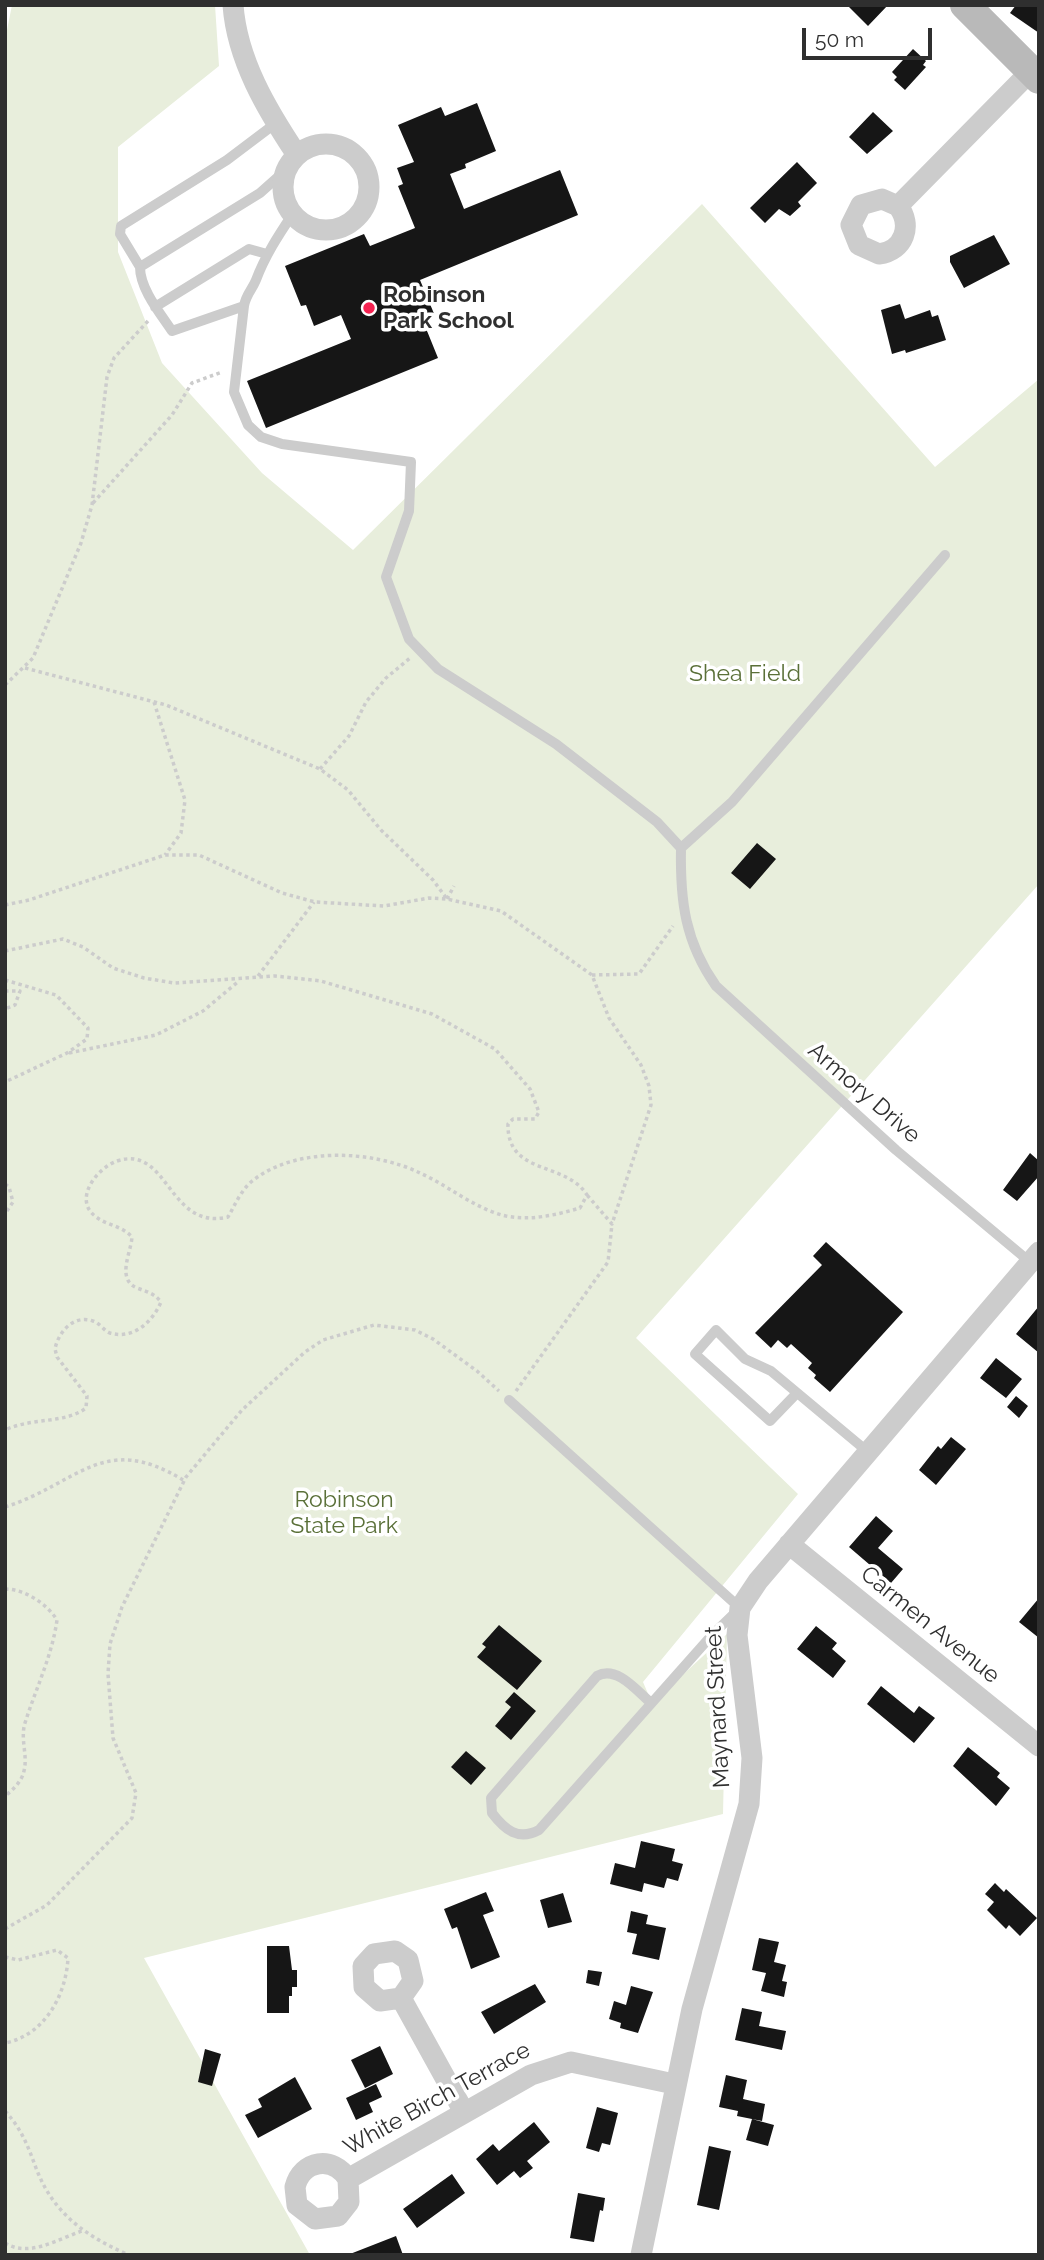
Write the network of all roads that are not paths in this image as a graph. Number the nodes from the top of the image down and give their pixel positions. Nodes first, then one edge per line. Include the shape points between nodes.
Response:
1 (233, 5) edge
2 (965, 5) edge
3 (1035, 75) edge
4 (276, 123) junction
5 (292, 162) junction
6 (898, 206) dead end
7 (292, 215) junction
8 (267, 254) junction
9 (140, 267) junction
10 (244, 306) junction
11 (155, 307) junction
12 (945, 555) dead end
13 (681, 848) junction
14 (1035, 1257) edge
15 (797, 1392) junction
16 (509, 1400) road end
17 (868, 1452) junction
18 (789, 1544) junction
19 (740, 1608) junction
20 (651, 1703) junction
21 (1039, 1746) edge
22 (401, 1998) dead end
23 (674, 2084) junction
24 (464, 2112) junction
25 (348, 2179) dead end
26 (641, 2255) edge

1 - 4 street via 255,85
2 - 3 main road
3 - 6 street
4 - 5 street
4 - 9 lane via 227,160 121,226 120,234
5 - 7 street via 284,195
5 - 7 street via 321,144 347,149 365,167 369,193 359,216 336,230 310,228
5 - 9 lane via 260,193
7 - 8 lane
8 - 10 lane via 245,295
8 - 11 lane via 249,249
9 - 11 lane
10 - 11 lane via 172,331
10 - 13 lane via 234,392 248,425 261,437 282,444 411,462 410,511 386,577 409,639 438,669 556,744 657,822
12 - 13 lane via 732,802
13 - 14 lane, Armory Drive via 680,898 699,962 725,995 896,1150
14 - 17 street, Maynard Street
15 - 15 lane via 771,1371 745,1359 716,1329 695,1354 770,1421
15 - 17 lane
16 - 19 lane
17 - 18 street, Maynard Street
18 - 19 street, Maynard Street
18 - 21 street, Carmen Avenue
19 - 20 lane
19 - 23 street, Maynard Street via 737,1634 752,1758 749,1804
20 - 20 lane via 539,1830 521,1837 492,1813 491,1798 597,1676 617,1674
22 - 24 street
23 - 24 street, White Birch Terrace via 584,2064 557,2064
23 - 26 street, Maynard Street
24 - 25 street, White Birch Terrace

